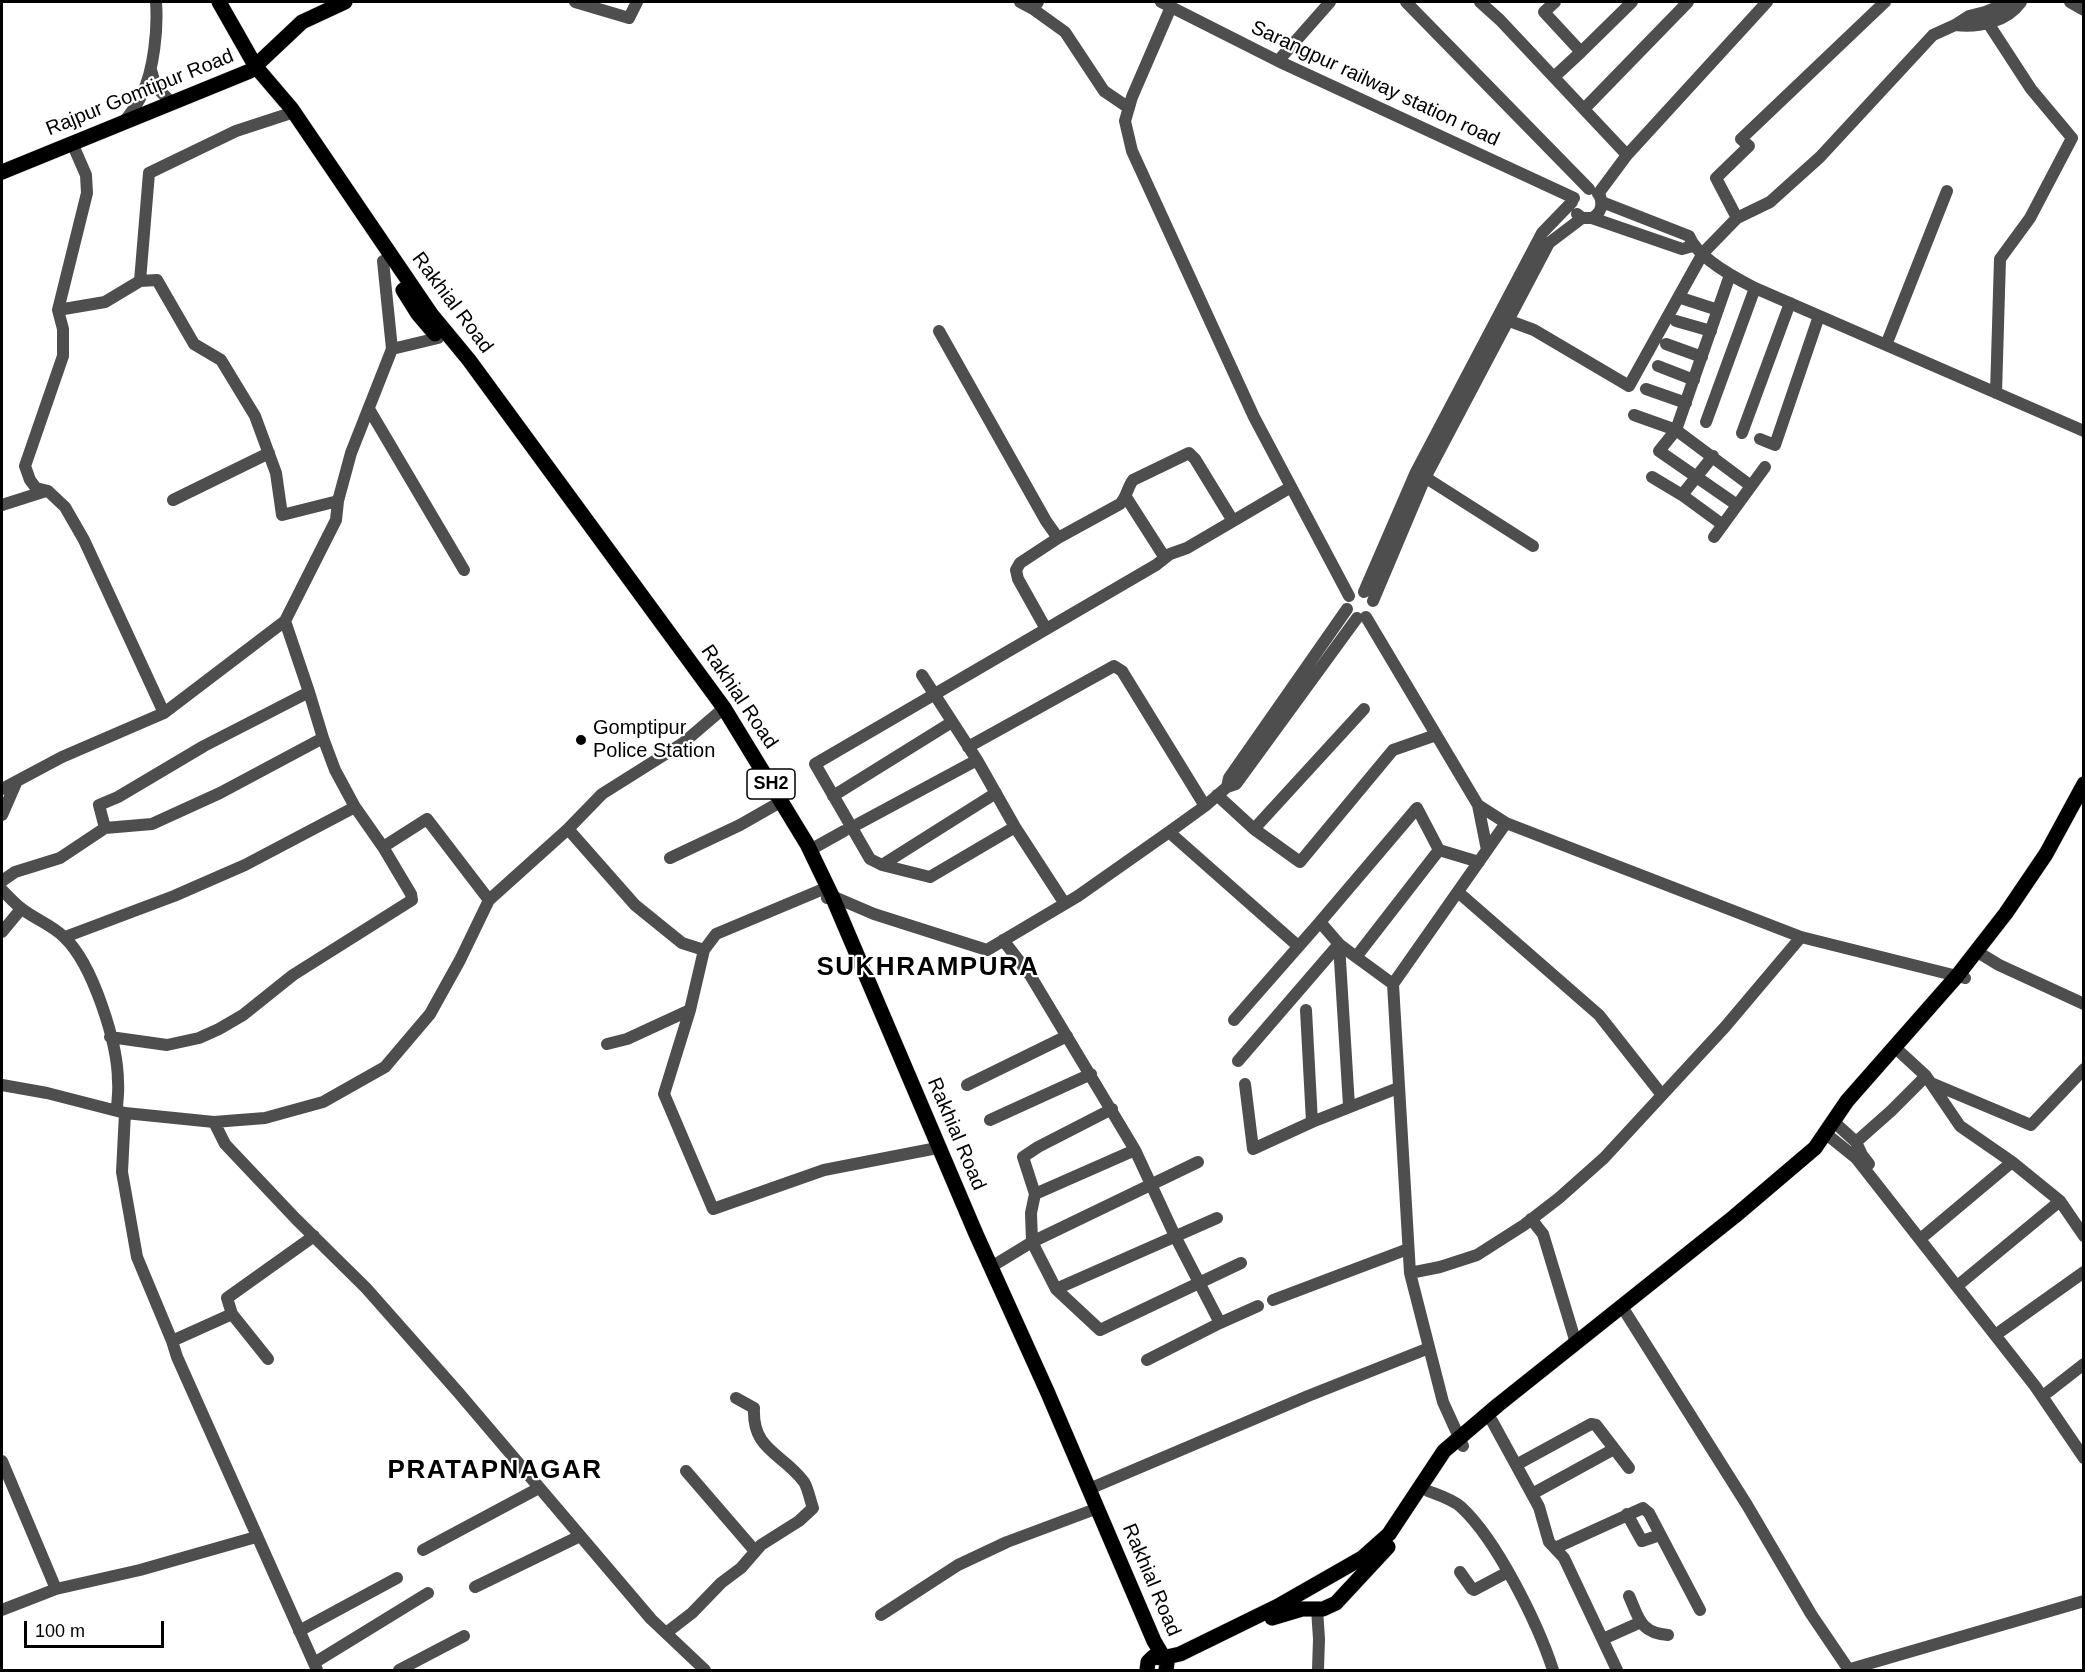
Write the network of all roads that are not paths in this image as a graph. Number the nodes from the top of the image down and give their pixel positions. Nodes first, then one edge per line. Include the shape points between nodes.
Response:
1 (156, 2) edge
2 (219, 2) edge
3 (345, 2) edge
4 (575, 2) edge
5 (637, 2) edge
6 (1020, 2) edge
7 (1328, 2) edge
8 (1406, 2) edge
9 (1480, 2) edge
10 (1555, 2) edge
11 (1632, 2) edge
12 (1688, 2) edge
13 (1767, 2) edge
14 (1885, 2) edge
15 (2010, 2) edge
16 (2021, 2) edge
17 (2070, 2) edge
18 (1166, 4) edge
19 (1035, 5) edge
20 (2084, 10) edge
21 (1988, 23) junction
22 (1955, 25) junction
23 (1581, 52) junction
24 (1278, 62) junction
25 (150, 69) junction
26 (253, 69) junction
27 (1554, 77) junction
28 (172, 103) junction
29 (1129, 108) junction
30 (1584, 109) junction
31 (288, 114) junction
32 (124, 122) junction
33 (2078, 138) edge
34 (72, 143) junction
35 (1627, 155) junction
36 (2, 172) edge
37 (1947, 191) dead end
38 (1596, 195) junction
39 (1573, 200) junction
40 (1587, 218) junction
41 (1737, 218) junction
42 (1698, 250) junction
43 (383, 261) junction
44 (1730, 275) junction
45 (140, 281) junction
46 (1755, 288) junction
47 (1684, 299) dead end
48 (1790, 303) junction
49 (58, 310) junction
50 (1718, 310) junction
51 (1819, 316) junction
52 (1508, 320) junction
53 (1676, 321) dead end
54 (939, 331) dead end
55 (1711, 331) junction
56 (438, 338) junction
57 (1666, 344) dead end
58 (1886, 345) junction
59 (392, 349) junction
60 (1702, 357) junction
61 (1658, 366) dead end
62 (1694, 380) junction
63 (1646, 390) dead end
64 (1996, 393) junction
65 (1686, 403) junction
66 (369, 409) junction
67 (1634, 415) dead end
68 (1706, 422) dead end
69 (1676, 430) junction
70 (2084, 431) edge
71 (1742, 433) dead end
72 (1760, 439) dead end
73 (269, 453) junction
74 (1713, 456) junction
75 (1765, 467) dead end
76 (1421, 475) junction
77 (1697, 476) junction
78 (1652, 477) dead end
79 (1751, 486) junction
80 (1291, 488) junction
81 (48, 491) junction
82 (1683, 495) junction
83 (1126, 497) junction
84 (173, 500) dead end
85 (338, 501) junction
86 (2, 505) edge
87 (1737, 505) junction
88 (1233, 521) junction
89 (1723, 525) junction
90 (1714, 537) dead end
91 (1058, 538) junction
92 (1533, 546) dead end
93 (1165, 558) junction
94 (464, 570) dead end
95 (1369, 596) junction
96 (1348, 603) junction
97 (1362, 617) junction
98 (285, 621) junction
99 (1046, 629) junction
100 (922, 675) dead end
101 (309, 692) junction
102 (934, 693) junction
103 (721, 710) junction
104 (1364, 710) dead end
105 (164, 713) junction
106 (952, 722) junction
107 (1436, 735) junction
108 (323, 738) junction
109 (968, 747) junction
110 (977, 760) junction
111 (16, 783) junction
112 (2084, 784) edge
113 (2, 789) edge
114 (1222, 791) junction
115 (996, 793) junction
116 (833, 796) junction
117 (2084, 802) edge
118 (775, 805) junction
119 (1478, 805) junction
120 (1204, 806) junction
121 (355, 807) junction
122 (2, 815) edge
123 (1506, 823) junction
124 (858, 824) dead end
125 (1014, 827) junction
126 (105, 828) junction
127 (568, 829) junction
128 (1254, 829) junction
129 (844, 831) dead end
130 (1170, 832) junction
131 (383, 847) junction
132 (810, 850) junction
133 (1439, 850) junction
134 (1488, 850) junction
135 (670, 858) dead end
136 (1479, 862) junction
137 (882, 865) junction
138 (2, 881) edge
139 (2, 890) edge
140 (1458, 892) junction
141 (826, 895) junction
142 (489, 900) junction
143 (1065, 904) junction
144 (21, 909) junction
145 (1320, 922) junction
146 (2, 932) edge
147 (65, 937) junction
148 (1801, 937) junction
149 (1004, 940) junction
150 (1339, 944) junction
151 (1298, 946) junction
152 (704, 951) junction
153 (1980, 953) junction
154 (1356, 957) junction
155 (1961, 977) junction
156 (1393, 984) junction
157 (2084, 1004) edge
158 (690, 1010) junction
159 (1306, 1010) dead end
160 (1234, 1020) dead end
161 (1067, 1036) junction
162 (110, 1037) junction
163 (607, 1044) dead end
164 (1901, 1053) junction
165 (1238, 1061) dead end
166 (2084, 1069) edge
167 (1091, 1074) junction
168 (1928, 1080) junction
169 (1245, 1084) dead end
170 (2, 1085) edge
171 (967, 1085) dead end
172 (1398, 1088) junction
173 (1662, 1095) junction
174 (1349, 1106) junction
175 (1112, 1109) junction
176 (121, 1111) junction
177 (990, 1120) dead end
178 (214, 1122) junction
179 (1312, 1122) junction
180 (1833, 1131) junction
181 (1856, 1142) junction
182 (932, 1149) junction
183 (1135, 1150) junction
184 (1198, 1162) dead end
185 (2012, 1162) junction
186 (1150, 1186) junction
187 (1035, 1194) junction
188 (1888, 1194) junction
189 (2060, 1202) junction
190 (1217, 1218) dead end
191 (1531, 1219) junction
192 (1925, 1235) junction
193 (314, 1236) junction
194 (1175, 1236) junction
195 (2084, 1236) edge
196 (1032, 1242) junction
197 (1408, 1249) junction
198 (1241, 1263) dead end
199 (991, 1267) junction
200 (2084, 1272) edge
201 (1410, 1273) junction
202 (1962, 1282) junction
203 (1199, 1283) junction
204 (1056, 1289) junction
205 (1273, 1300) dead end
206 (1257, 1306) dead end
207 (1626, 1313) junction
208 (232, 1314) junction
209 (1220, 1323) junction
210 (2001, 1331) junction
211 (172, 1341) junction
212 (1576, 1343) junction
213 (1429, 1348) junction
214 (268, 1359) dead end
215 (1147, 1359) dead end
216 (2084, 1364) edge
217 (2048, 1392) junction
218 (736, 1398) dead end
219 (1492, 1421) junction
220 (1461, 1442) junction
221 (2084, 1444) edge
222 (1614, 1449) junction
223 (2084, 1458) edge
224 (2, 1461) edge
225 (1516, 1465) junction
226 (1629, 1468) dead end
227 (686, 1471) dead end
228 (539, 1488) junction
229 (1089, 1489) junction
230 (1428, 1491) junction
231 (1532, 1494) junction
232 (1090, 1511) junction
233 (1627, 1514) junction
234 (1660, 1535) junction
235 (580, 1536) junction
236 (1392, 1536) junction
237 (256, 1537) junction
238 (1555, 1548) junction
239 (423, 1550) dead end
240 (755, 1551) junction
241 (1366, 1562) junction
242 (1460, 1572) dead end
243 (1508, 1572) junction
244 (397, 1578) dead end
245 (1319, 1583) junction
246 (475, 1587) dead end
247 (56, 1589) junction
248 (428, 1593) dead end
249 (1629, 1596) dead end
250 (2084, 1601) edge
251 (1336, 1604) junction
252 (1317, 1609) junction
253 (2, 1610) edge
254 (1700, 1610) dead end
255 (880, 1615) dead end
256 (1641, 1622) junction
257 (300, 1631) junction
258 (666, 1633) junction
259 (1668, 1635) dead end
260 (464, 1636) dead end
261 (1319, 1639) junction
262 (1602, 1639) junction
263 (316, 1667) edge
264 (1156, 1667) edge
265 (1872, 1667) edge
266 (1848, 1670) edge
267 (399, 1671) edge
268 (705, 1671) edge
269 (1318, 1671) edge
270 (1553, 1671) edge
271 (1617, 1671) edge

1 - 25 street
2 - 26 main road, Rakhial Road / SH2
3 - 26 main road, Rajpur Gomtipur Road via 302,22
4 - 5 street via 628,18
6 - 19 street
7 - 24 street
8 - 38 street
9 - 27 street
10 - 23 street via 1544,12
11 - 23 street
12 - 30 street
13 - 35 street
14 - 41 street via 1741,139 1749,146 1716,178
15 - 22 street
16 - 21 street via 2015,10
17 - 20 street
18 - 24 street, Sarangpur railway station road
18 - 29 street
19 - 29 street via 1065,32 1104,91
21 - 22 street
21 - 33 street via 2031,89
22 - 41 street via 1933,34 1820,157 1770,202
23 - 27 street
24 - 39 street, Sarangpur railway station road
25 - 28 street via 156,87
25 - 32 street via 144,92
26 - 28 main road, Rajpur Gomtipur Road
26 - 31 main road, Rakhial Road / SH2
26 - 103 main road, Rakhial Road / SH2 via 291,108 431,314 469,360
27 - 30 street
28 - 32 main road, Rajpur Gomtipur Road
29 - 80 street via 1125,121 1132,151 1254,417
30 - 35 street
31 - 43 main road, Rakhial Road / SH2
31 - 45 street via 236,131 149,173
32 - 34 main road, Rajpur Gomtipur Road
33 - 64 street via 2030,218 2000,259
34 - 36 main road, Rajpur Gomtipur Road
34 - 49 street via 86,175 87,193
35 - 38 street
37 - 58 street
38 - 39 street via 1580,191
38 - 40 street via 1599,212
38 - 42 street via 1689,236
39 - 40 street via 1575,212
39 - 76 street via 1542,233
40 - 42 street via 1682,249
40 - 52 street via 1548,243
41 - 42 street
42 - 44 street
42 - 52 street via 1629,386 1534,330
43 - 56 main road, Rakhial Road / SH2
43 - 59 street
44 - 46 street
44 - 50 street
45 - 49 street via 105,302
45 - 73 street via 157,280 194,344 221,360 255,416
46 - 48 street
46 - 68 street
47 - 50 street
48 - 51 street
48 - 71 street
49 - 81 street via 63,356 25,466 36,488
50 - 55 street
51 - 58 street
51 - 72 street via 1775,445
52 - 76 street
53 - 55 street
54 - 91 street
55 - 60 street
56 - 59 street
56 - 103 main road, Rakhial Road / SH2 via 464,365
57 - 60 street
58 - 64 street
59 - 66 street
60 - 62 street
61 - 62 street
62 - 65 street
63 - 65 street
64 - 70 street
65 - 69 street
66 - 85 street via 351,453
66 - 94 street
67 - 69 street
69 - 74 street
69 - 77 street via 1659,451
73 - 84 street
73 - 85 street via 282,515
74 - 77 street
74 - 79 street
75 - 79 street
76 - 92 street
76 - 95 street
77 - 82 street
77 - 87 street
78 - 82 street
79 - 87 street
80 - 88 street
80 - 96 street
81 - 86 street
81 - 105 street via 64,507 84,540
82 - 89 street
83 - 88 street via 1133,480 1189,453
83 - 91 street
83 - 93 street
85 - 98 street via 336,520
87 - 89 street
88 - 93 street
89 - 90 street
91 - 99 street via 1020,562 1016,570
93 - 99 street
95 - 96 street via 1356,592
95 - 97 street via 1373,610
96 - 97 street via 1353,616
96 - 114 street
97 - 107 street
97 - 114 street via 1236,784
98 - 101 street
98 - 105 street
99 - 102 street
100 - 102 street
101 - 108 street
101 - 126 street via 99,805
102 - 106 street
102 - 116 street via 815,764
103 - 118 main road, Rakhial Road / SH2
103 - 127 street via 682,743 602,794
103 - 132 main road, Rakhial Road / SH2
104 - 128 street
105 - 111 street via 62,757
106 - 109 street
106 - 116 street
107 - 119 street
107 - 128 street via 1393,750 1300,862
108 - 121 street
108 - 126 street via 152,824
109 - 110 street
109 - 120 street via 1114,666 1122,671
110 - 115 street
110 - 124 street
111 - 113 street
111 - 122 street
112 - 153 main road via 2046,854
114 - 120 street
114 - 128 street
115 - 125 street
115 - 137 street
116 - 137 street via 870,859
117 - 153 main road via 2013,918
118 - 135 street
118 - 141 main road, Rakhial Road / SH2
119 - 123 street
119 - 134 street
120 - 130 street
121 - 131 street
121 - 147 street via 245,865
123 - 134 street
123 - 148 street
125 - 137 street via 930,877
125 - 143 street
126 - 138 street via 60,858 15,872
127 - 142 street
127 - 152 street via 635,905 682,943
129 - 132 street
130 - 143 street
130 - 151 street
131 - 142 street via 427,819
131 - 162 street via 412,900 292,975 243,1015 219,1029 167,1045
132 - 141 main road, Rakhial Road / SH2
133 - 136 street
133 - 145 street via 1417,808
133 - 154 street
134 - 136 street
136 - 140 street
139 - 144 street
140 - 156 street
140 - 173 street via 1599,1015
141 - 149 street via 987,950
141 - 152 street via 716,934
141 - 182 main road, Rakhial Road / SH2
141 - 199 main road, Rakhial Road / SH2
142 - 178 street via 430,1014 385,1067 323,1102 265,1118
143 - 149 street
144 - 146 street
144 - 147 street
145 - 150 street
145 - 151 street
147 - 162 street via 99,996
148 - 155 street
148 - 173 street
149 - 161 street
150 - 154 street
150 - 165 street
150 - 174 street
151 - 160 street
152 - 158 street
153 - 155 main road
153 - 157 street
154 - 156 street
155 - 164 main road
155 - 180 main road via 1847,1101
156 - 172 street
158 - 163 street
158 - 182 street via 664,1094 713,1209 824,1170
159 - 179 street
161 - 167 street
161 - 171 street
162 - 176 street
164 - 168 street
164 - 180 main road
166 - 168 street via 2031,1125
167 - 175 street
167 - 177 street
168 - 181 street
168 - 185 street via 1960,1126
169 - 179 street via 1252,1149
170 - 176 street
172 - 174 street
172 - 197 street
173 - 191 street via 1604,1158
174 - 179 street
175 - 183 street
175 - 187 street via 1024,1155
176 - 178 street
176 - 211 street via 122,1172 137,1257
178 - 193 street via 225,1144
180 - 181 street
180 - 188 street
180 - 207 main road via 1822,1154
180 - 212 main road via 1744,1209
181 - 188 street
182 - 232 main road, Rakhial Road / SH2
183 - 186 street
183 - 187 street
184 - 186 street
185 - 189 street
185 - 192 street
186 - 194 street
186 - 196 street
187 - 196 street
188 - 192 street
188 - 223 street via 2035,1386
189 - 195 street
189 - 202 street
190 - 194 street
191 - 201 street via 1477,1255
191 - 212 street via 1544,1234
192 - 202 street
193 - 208 street via 227,1298
193 - 228 street via 382,1306
194 - 203 street
194 - 204 street
196 - 199 street
196 - 204 street
197 - 201 street
197 - 205 street
198 - 203 street
199 - 229 main road, Rakhial Road / SH2
200 - 210 street
201 - 213 street
202 - 210 street
203 - 204 street via 1100,1330
203 - 209 street
206 - 209 street
207 - 219 main road
207 - 266 street
208 - 211 street
208 - 214 street
209 - 215 street
210 - 217 street
211 - 237 street
212 - 220 main road
213 - 220 street via 1443,1402
213 - 229 street
216 - 217 street
217 - 221 street
218 - 240 street via 754,1408 753,1421 760,1441 804,1482 813,1508
219 - 220 main road
219 - 225 street
220 - 230 main road
220 - 236 main road via 1444,1451
222 - 225 street via 1596,1425 1591,1424
222 - 226 street
222 - 231 street
224 - 247 street
225 - 231 street
227 - 240 street
228 - 235 street
228 - 239 street
229 - 264 main road, Rakhial Road / SH2
230 - 236 main road
230 - 243 street via 1459,1505
231 - 238 street via 1549,1542
232 - 255 street via 958,1565
232 - 264 main road, Rakhial Road / SH2
233 - 234 street via 1646,1510
233 - 234 street via 1642,1541
233 - 238 street
234 - 254 street
235 - 246 street
235 - 258 street
236 - 241 main road
237 - 247 street
237 - 257 street
238 - 262 street via 1564,1558
240 - 258 street via 741,1568
241 - 245 main road
241 - 251 main road
242 - 243 street via 1474,1590
243 - 270 street
244 - 257 street
245 - 252 main road via 1311,1595
245 - 264 main road
247 - 253 street
248 - 263 street
249 - 256 street
250 - 265 street
251 - 252 main road
251 - 261 street via 1326,1617
252 - 261 street
252 - 264 main road via 1279,1615
256 - 259 street via 1647,1631
256 - 262 street
257 - 263 street
258 - 268 street
260 - 267 street
261 - 269 street
262 - 271 street
265 - 266 street

